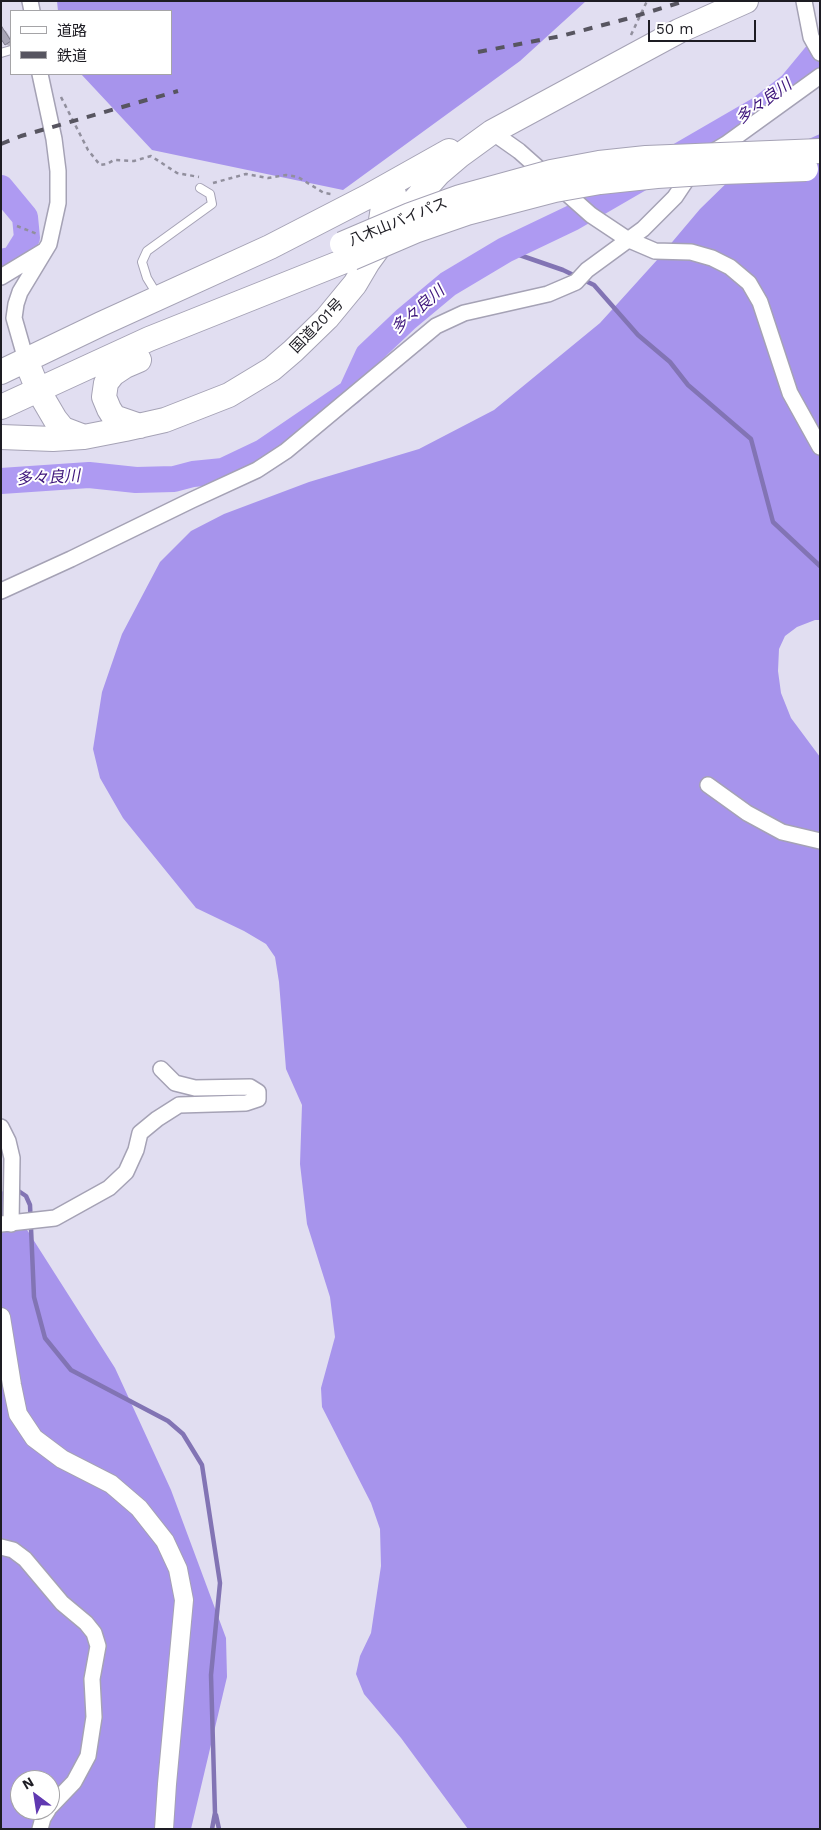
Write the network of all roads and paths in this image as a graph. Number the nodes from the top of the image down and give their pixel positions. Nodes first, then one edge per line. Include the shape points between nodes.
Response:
1 (646, 1) edge
2 (746, 1) edge
3 (804, 1) edge
4 (629, 41) dead end
5 (820, 53) edge
6 (40, 75) edge
7 (820, 76) edge
8 (60, 96) dead end
9 (492, 132) junction
10 (815, 163) edge
11 (201, 178) dead end
12 (208, 181) dead end
13 (200, 188) dead end
14 (380, 190) junction
15 (334, 194) dead end
16 (405, 211) junction
17 (17, 226) dead end
18 (627, 239) junction
19 (48, 244) junction
20 (354, 255) junction
21 (1, 276) edge
22 (159, 297) junction
23 (224, 309) junction
24 (1, 372) edge
25 (32, 375) junction
26 (1, 390) edge
27 (1, 408) edge
28 (140, 426) junction
29 (84, 436) junction
30 (1, 437) edge
31 (820, 447) edge
32 (1, 591) edge
33 (708, 786) dead end
34 (820, 841) edge
35 (161, 1069) dead end
36 (1, 1128) edge
37 (6, 1224) edge
38 (1, 1317) edge
39 (1, 1547) edge
40 (60, 1797) edge
41 (164, 1829) edge

1 - 4 path
2 - 9 highway, 国道201号 via 679,31
3 - 5 street via 811,37
6 - 19 street via 58,171 58,203
7 - 18 street via 726,144 701,158 674,197 643,229
8 - 11 path via 88,150 100,165 151,156 177,173
9 - 14 highway, 国道201号 via 468,141
9 - 16 highway, 国道201号 via 439,173
9 - 18 street via 519,151 591,214
10 - 20 highway, 八木山バイパス, bridge via 657,176 564,189 467,213
12 - 15 path via 221,182 246,174 268,178 286,175 324,193
13 - 22 lane via 210,194 212,204 146,251 142,262
14 - 16 highway via 393,193 402,200
14 - 20 highway via 383,207 380,227
14 - 22 highway, 国道201号 via 270,247
16 - 20 highway, 国道201号
17 - 19 path
18 - 31 street via 655,251 691,252 712,258 730,267 749,284 760,302 790,392
18 - 32 street via 576,282 548,294 464,313 436,326 286,451 257,470
19 - 21 street
19 - 25 street via 20,292 14,318
20 - 23 highway, 八木山バイパス
20 - 25 highway, 八木山バイパス
20 - 28 highway, 国道201号 via 355,284 327,318 272,369 229,395
22 - 25 highway, 国道201号
23 - 25 highway, 八木山バイパス via 149,339
23 - 28 highway via 166,350 112,374 106,383 104,397 109,409 114,417
24 - 25 highway, 国道201号
25 - 26 highway, 八木山バイパス
25 - 27 highway, 八木山バイパス
25 - 29 highway via 63,429
28 - 29 highway, 国道201号
29 - 30 highway, 国道201号 via 53,440
33 - 34 street via 782,832
35 - 37 street via 175,1083 195,1088 250,1087 258,1092 258,1098 246,1103 179,1106 140,1133 126,1172 108,1188 55,1218
36 - 37 street via 12,1158 12,1197
38 - 41 street via 18,1414 34,1438 62,1459 110,1484 139,1508 165,1541 178,1569 184,1600
39 - 40 street via 13,1550 24,1560 94,1633 98,1646 92,1678 94,1717 88,1756 74,1782

